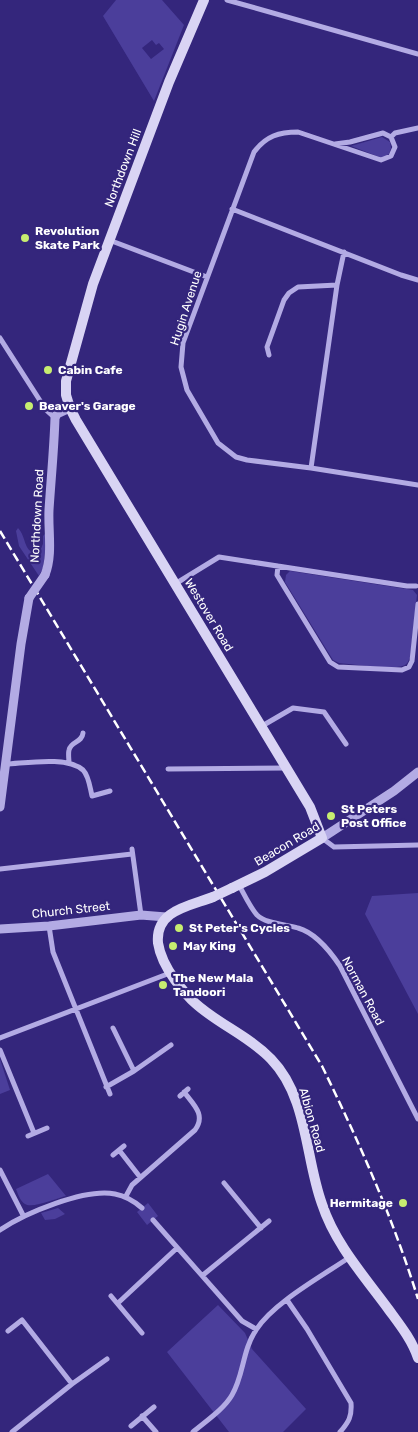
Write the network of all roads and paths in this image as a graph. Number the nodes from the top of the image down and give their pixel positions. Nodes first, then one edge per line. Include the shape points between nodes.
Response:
1 (204, 0) edge
2 (227, 0) edge
3 (418, 54) edge
4 (418, 128) edge
5 (391, 137) junction
6 (335, 144) junction
7 (232, 209) junction
8 (109, 240) junction
9 (344, 252) junction
10 (207, 277) junction
11 (418, 280) edge
12 (337, 285) junction
13 (0, 338) edge
14 (269, 355) dead end
15 (70, 408) junction
16 (55, 418) junction
17 (310, 468) junction
18 (418, 485) edge
19 (278, 566) junction
20 (175, 584) junction
21 (417, 587) edge
22 (418, 604) edge
23 (262, 726) junction
24 (338, 730) junction
25 (83, 733) dead end
26 (332, 734) dead end
27 (346, 744) dead end
28 (68, 763) junction
29 (6, 764) junction
30 (286, 768) junction
31 (168, 769) dead end
32 (418, 772) edge
33 (110, 792) dead end
34 (0, 807) edge
35 (322, 838) junction
36 (418, 845) edge
37 (0, 869) edge
38 (236, 886) junction
39 (143, 916) junction
40 (166, 917) junction
41 (49, 926) junction
42 (160, 927) junction
43 (0, 929) edge
44 (170, 973) junction
45 (75, 1009) junction
46 (113, 1028) dead end
47 (0, 1038) edge
48 (171, 1045) dead end
49 (0, 1050) edge
50 (134, 1071) junction
51 (106, 1087) junction
52 (184, 1092) dead end
53 (110, 1094) dead end
54 (418, 1118) edge
55 (47, 1128) dead end
56 (34, 1133) junction
57 (28, 1136) dead end
58 (124, 1146) dead end
59 (119, 1150) junction
60 (113, 1155) dead end
61 (0, 1170) edge
62 (140, 1177) junction
63 (224, 1183) dead end
64 (235, 1184) dead end
65 (230, 1189) junction
66 (126, 1196) junction
67 (142, 1208) dead end
68 (23, 1216) junction
69 (153, 1220) dead end
70 (269, 1221) dead end
71 (261, 1228) junction
72 (0, 1230) edge
73 (177, 1248) junction
74 (350, 1257) junction
75 (203, 1275) junction
76 (112, 1296) dead end
77 (288, 1300) junction
78 (118, 1303) junction
79 (28, 1316) dead end
80 (22, 1320) junction
81 (256, 1329) junction
82 (8, 1331) dead end
83 (142, 1333) dead end
84 (96, 1357) dead end
85 (418, 1358) edge
86 (107, 1359) dead end
87 (101, 1364) junction
88 (72, 1384) junction
89 (154, 1407) dead end
90 (142, 1416) junction
91 (131, 1426) dead end
92 (12, 1432) edge
93 (156, 1432) edge
94 (193, 1432) edge
95 (340, 1432) edge

1 - 8 main road, Northdown Hill
2 - 3 street
4 - 5 street, Hugin Avenue via 395,133
5 - 6 street, Hugin Avenue via 380,134
5 - 6 street, Hugin Avenue via 393,152 381,160
6 - 7 street, Hugin Avenue via 298,132 268,138 254,152
7 - 9 street
7 - 10 street, Hugin Avenue
8 - 10 street
8 - 15 main road, Northdown Hill via 66,381
9 - 11 street
9 - 12 street
10 - 17 street, Hugin Avenue via 183,343 181,367 187,390 218,443 236,457
12 - 14 street via 298,287 289,293 267,347
12 - 17 street
13 - 16 street
15 - 16 street
15 - 20 main road, Westover Road
16 - 29 street, Northdown Road, bridge via 49,565 28,598
17 - 18 street, Hugin Avenue
19 - 20 street via 219,557
19 - 21 street
19 - 22 street via 277,575 283,586 330,662 338,666 407,668 412,662
20 - 23 main road, Westover Road
23 - 24 street via 293,708 324,712
23 - 30 main road, Westover Road
24 - 26 street
24 - 27 street
25 - 28 street via 83,738 69,750
28 - 29 street
28 - 33 street via 86,774 92,796
29 - 34 street, Northdown Road
30 - 31 street
30 - 35 main road, Westover Road via 310,807
32 - 35 street, Beacon Road
35 - 36 street via 334,847
35 - 38 main road, Beacon Road
37 - 39 street via 132,851
38 - 40 main road, Beacon Road, bridge via 180,908
38 - 54 street, Norman Road via 258,916 306,931 332,954
39 - 40 street, Church Street
39 - 41 street, Church Street
39 - 42 street
40 - 42 main road
41 - 43 street, Church Street
41 - 45 street via 53,952
42 - 44 main road, Albion Road via 160,952
44 - 45 street
44 - 74 main road, Albion Road via 186,995 254,1044 284,1076 300,1118 322,1205
45 - 47 street
45 - 51 street
46 - 50 street
48 - 50 street
49 - 56 street
50 - 51 street
51 - 53 street
52 - 62 street via 199,1112 199,1125
55 - 56 street
56 - 57 street
58 - 59 street
59 - 60 street
59 - 62 street
61 - 68 street
62 - 66 street
63 - 65 street
64 - 65 street
65 - 71 street
66 - 67 street
66 - 68 street via 96,1193
68 - 72 street
69 - 73 street
70 - 71 street
71 - 75 street
73 - 75 street
73 - 78 street
74 - 77 street
74 - 85 main road, Albion Road via 411,1341
75 - 81 street via 242,1322
76 - 78 street
77 - 81 street
77 - 95 street via 351,1403 349,1422
78 - 83 street
79 - 80 street
80 - 82 street
80 - 88 street
81 - 94 street via 248,1343 233,1394
84 - 87 street
86 - 87 street
87 - 88 street
88 - 92 street
89 - 90 street
90 - 91 street
90 - 93 street

